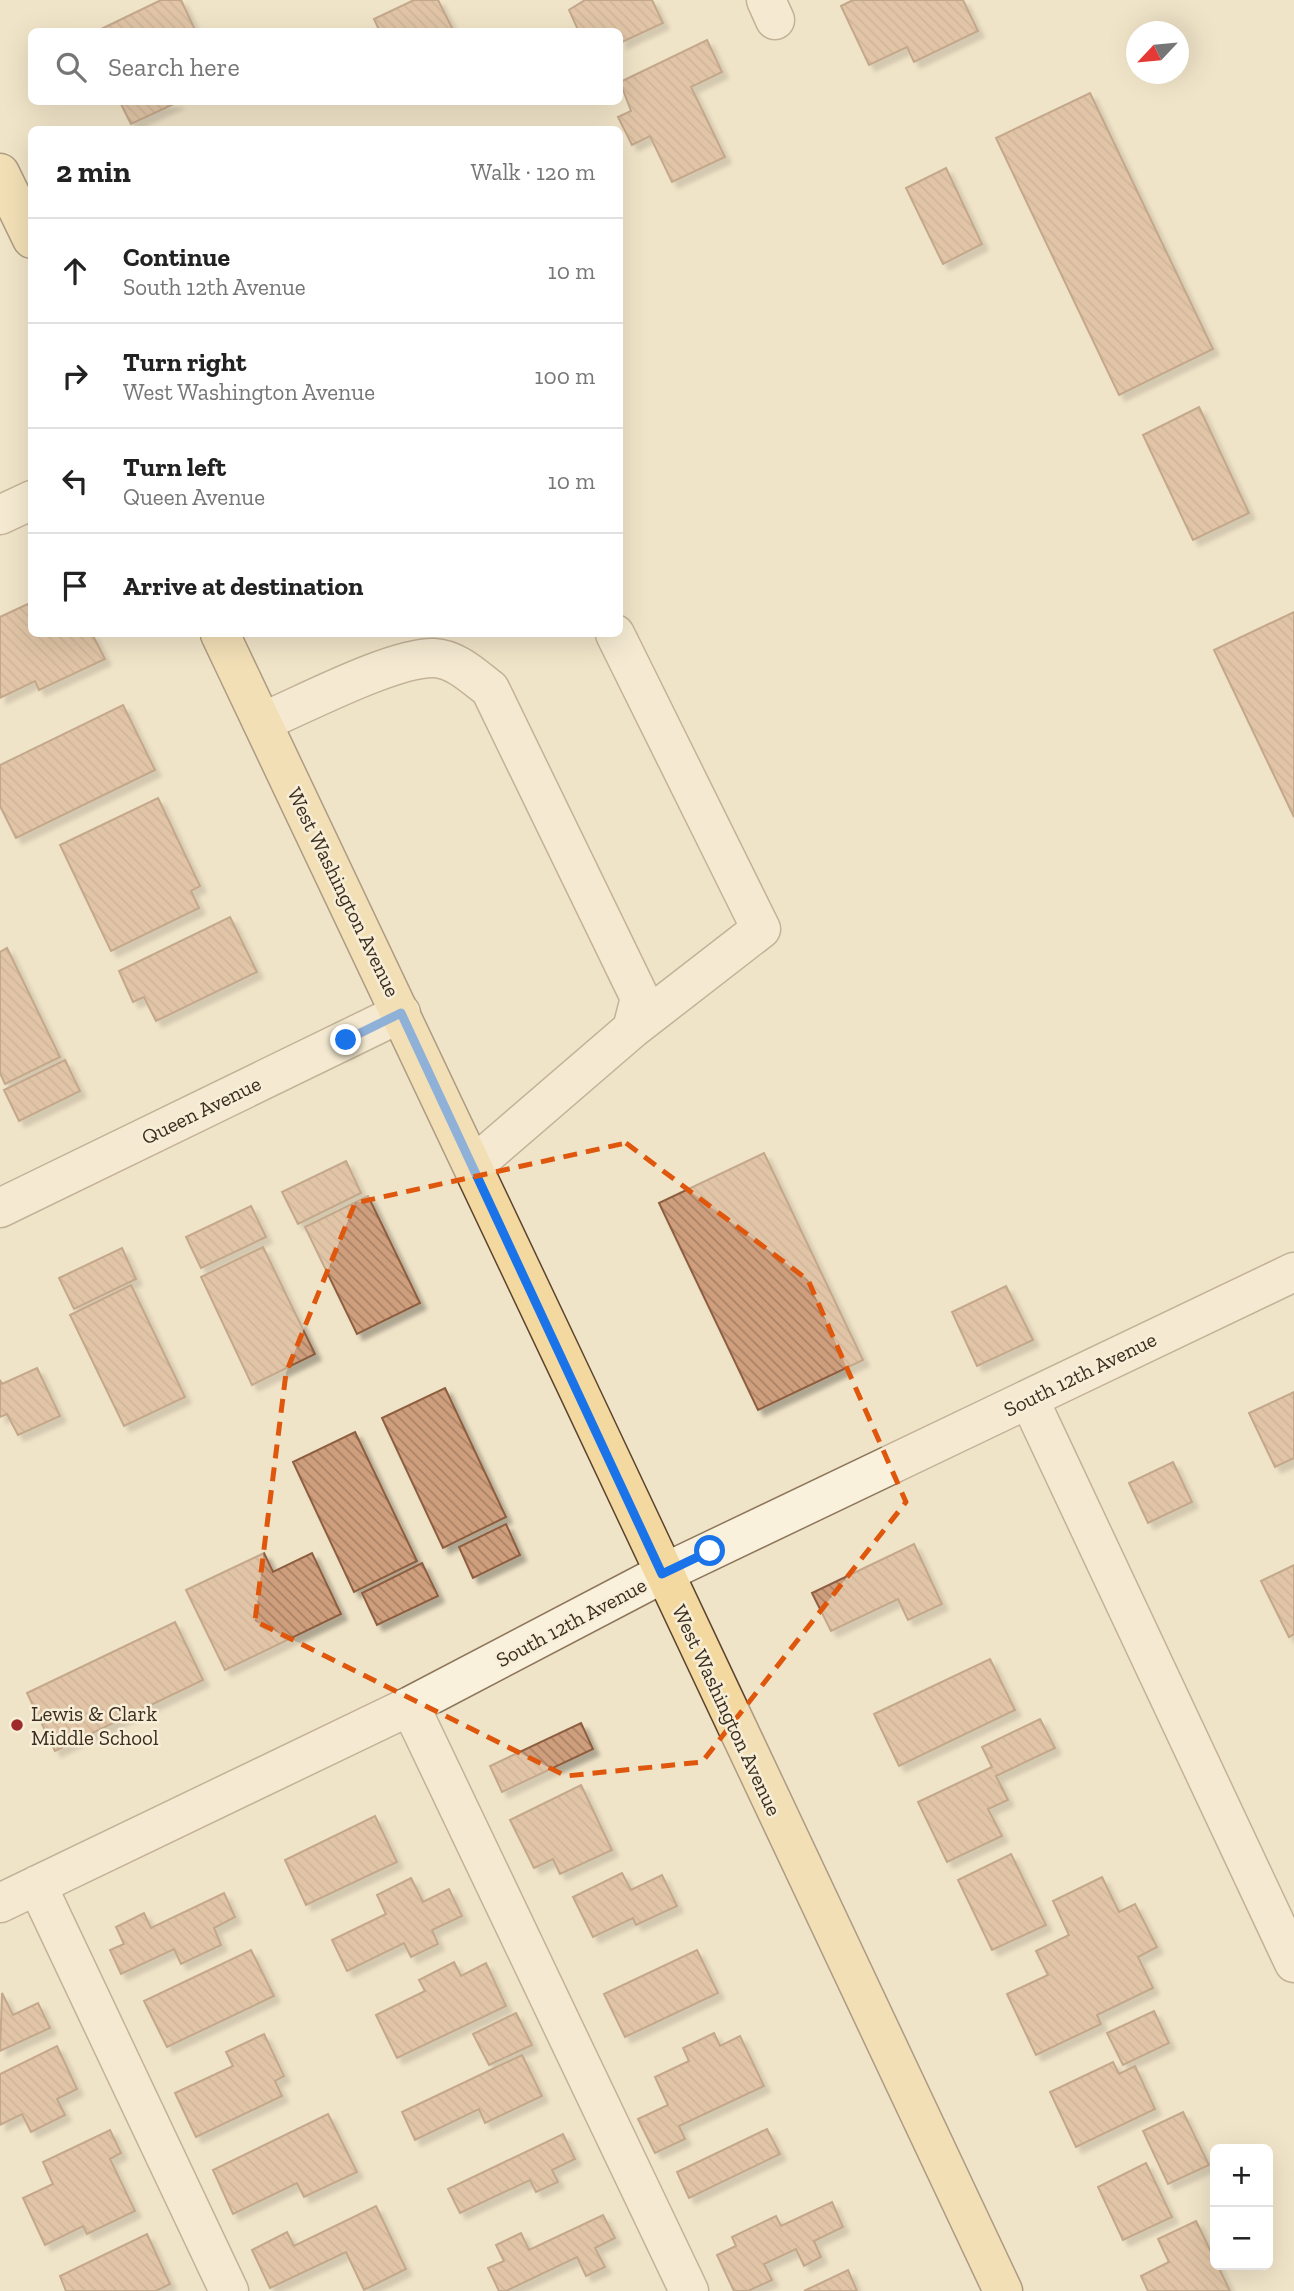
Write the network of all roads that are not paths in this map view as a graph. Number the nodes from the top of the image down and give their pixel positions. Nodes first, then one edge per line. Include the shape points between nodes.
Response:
1 (0, 173) edge
2 (28, 231) edge
3 (28, 502) edge
4 (0, 515) edge
5 (221, 637) edge
6 (616, 637) edge
7 (262, 722) junction
8 (401, 1013) junction
9 (632, 1029) junction
10 (473, 1166) junction
11 (0, 1208) edge
12 (1294, 1272) edge
13 (1029, 1399) junction
14 (662, 1574) junction
15 (410, 1706) junction
16 (37, 1885) junction
17 (0, 1903) edge
18 (1294, 1963) edge
19 (229, 2291) edge
20 (689, 2291) edge
21 (1003, 2291) edge

1 - 2 main road
3 - 4 street
5 - 7 main road, West Washington Avenue
6 - 9 street via 761,929
7 - 8 main road, West Washington Avenue
7 - 9 street via 387,668 434,658 457,664 490,689 640,998
8 - 10 main road, West Washington Avenue
8 - 11 street, Queen Avenue
9 - 10 street
10 - 14 main road, West Washington Avenue
12 - 13 street, South 12th Avenue
13 - 14 street, South 12th Avenue
13 - 18 street
14 - 15 street, South 12th Avenue
14 - 21 main road, West Washington Avenue
15 - 16 street, South 12th Avenue
15 - 20 street
16 - 17 street, South 12th Avenue
16 - 19 street

